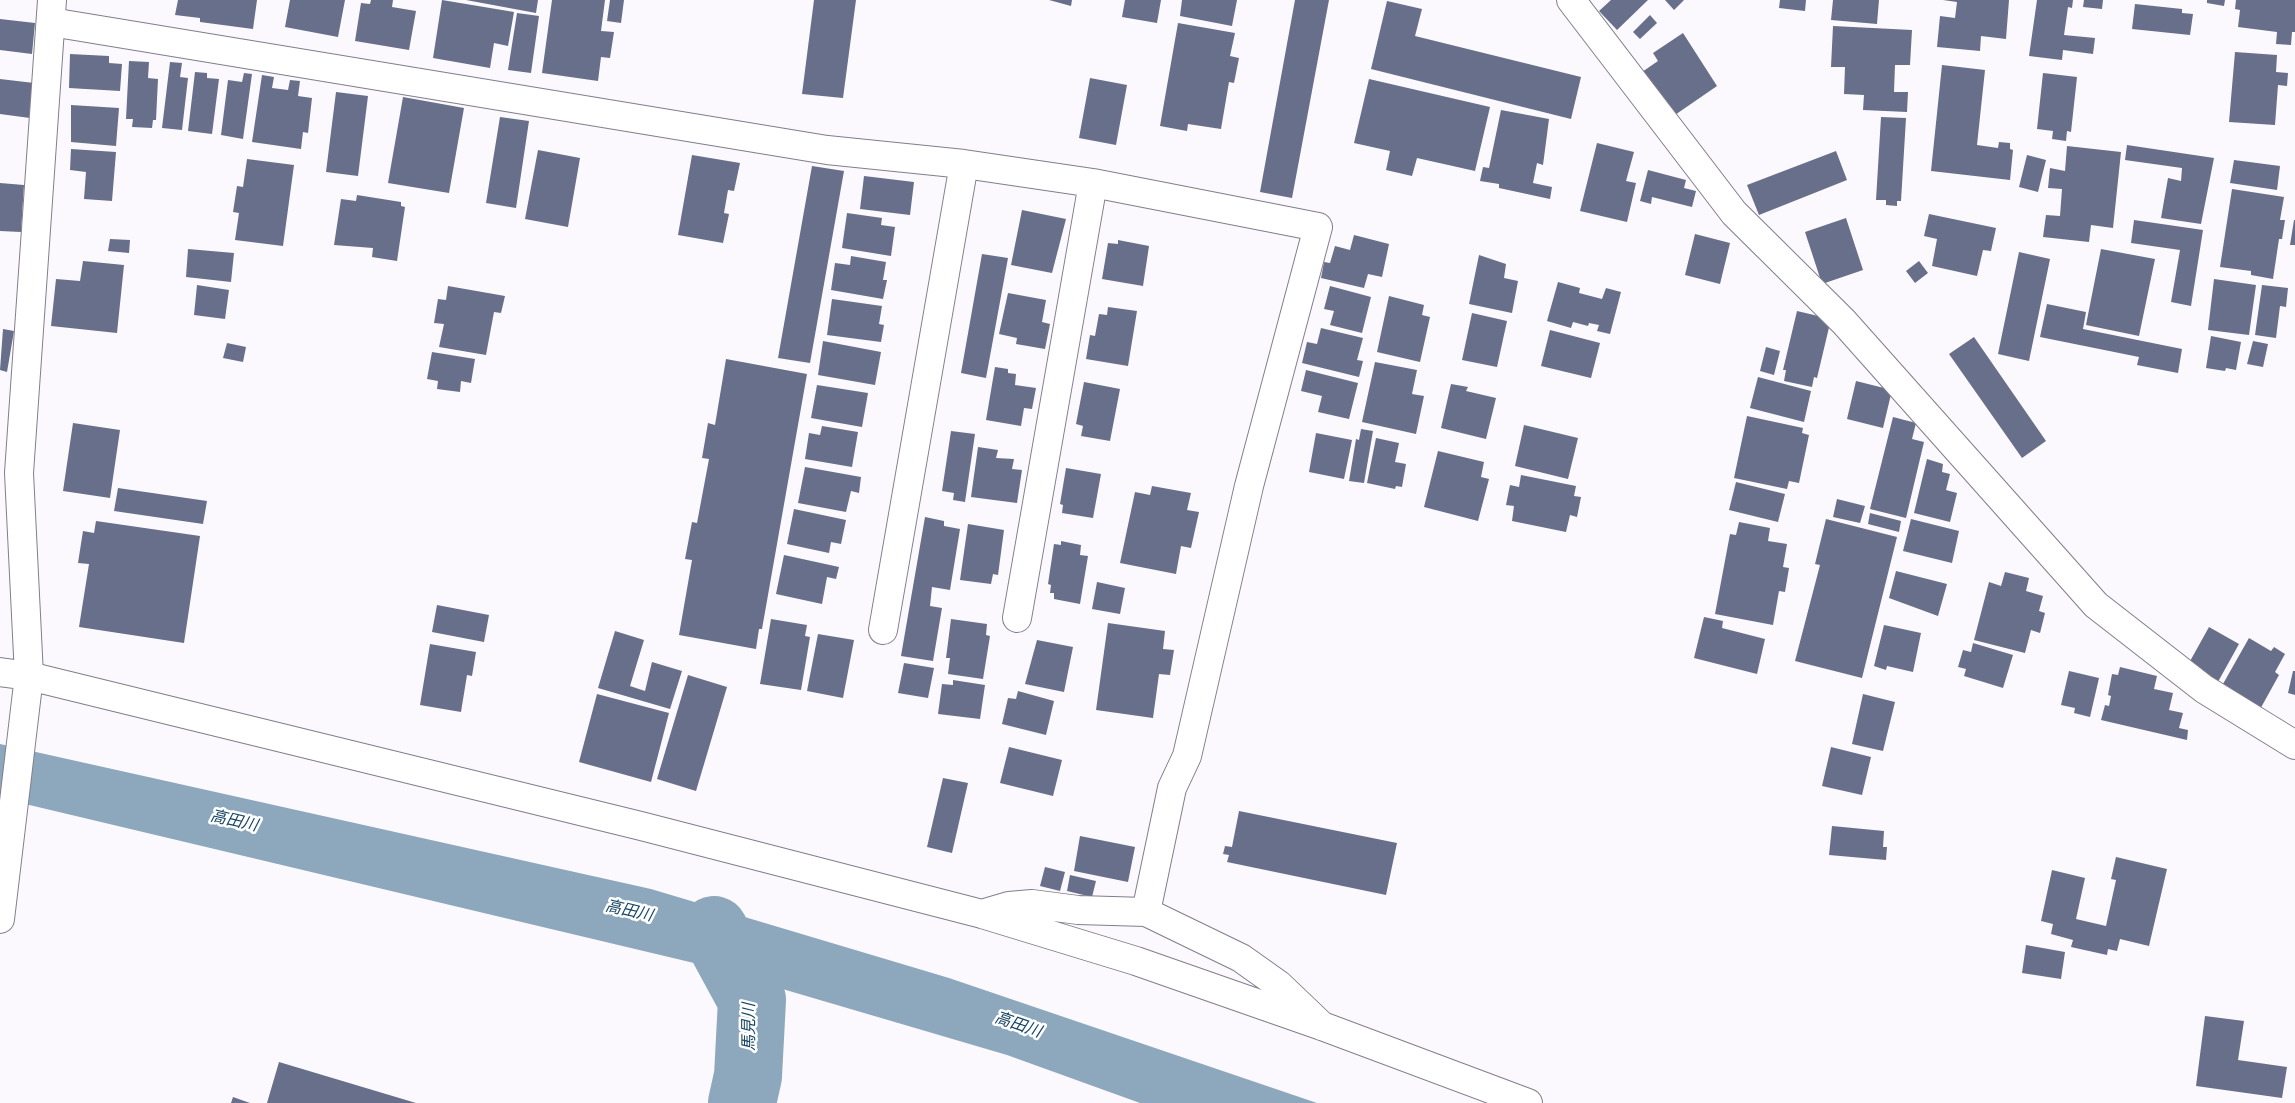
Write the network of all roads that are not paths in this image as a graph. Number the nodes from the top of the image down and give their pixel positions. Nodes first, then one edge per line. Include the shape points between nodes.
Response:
1 (1571, 0) edge
2 (51, 11) edge
3 (964, 164) junction
4 (1093, 183) junction
5 (10, 542) edge
6 (1017, 618) dead end
7 (883, 630) dead end
8 (0, 672) edge
9 (29, 676) junction
10 (2295, 746) edge
11 (1146, 912) junction
12 (982, 914) junction
13 (0, 919) edge
14 (1322, 1026) junction
15 (1528, 1103) edge

1 - 10 street via 1734,213 1844,322 2096,605 2204,689
2 - 3 street via 827,150
2 - 5 street via 19,473
3 - 4 street
3 - 7 street
4 - 6 street
4 - 11 street via 1318,227 1249,486 1187,756 1172,788
5 - 9 street via 29,638
8 - 9 street
9 - 12 street via 641,826
9 - 13 street
11 - 12 street via 1078,910 1032,904 1009,906
11 - 14 street via 1241,958 1279,985
12 - 14 street via 1136,961
14 - 15 street

